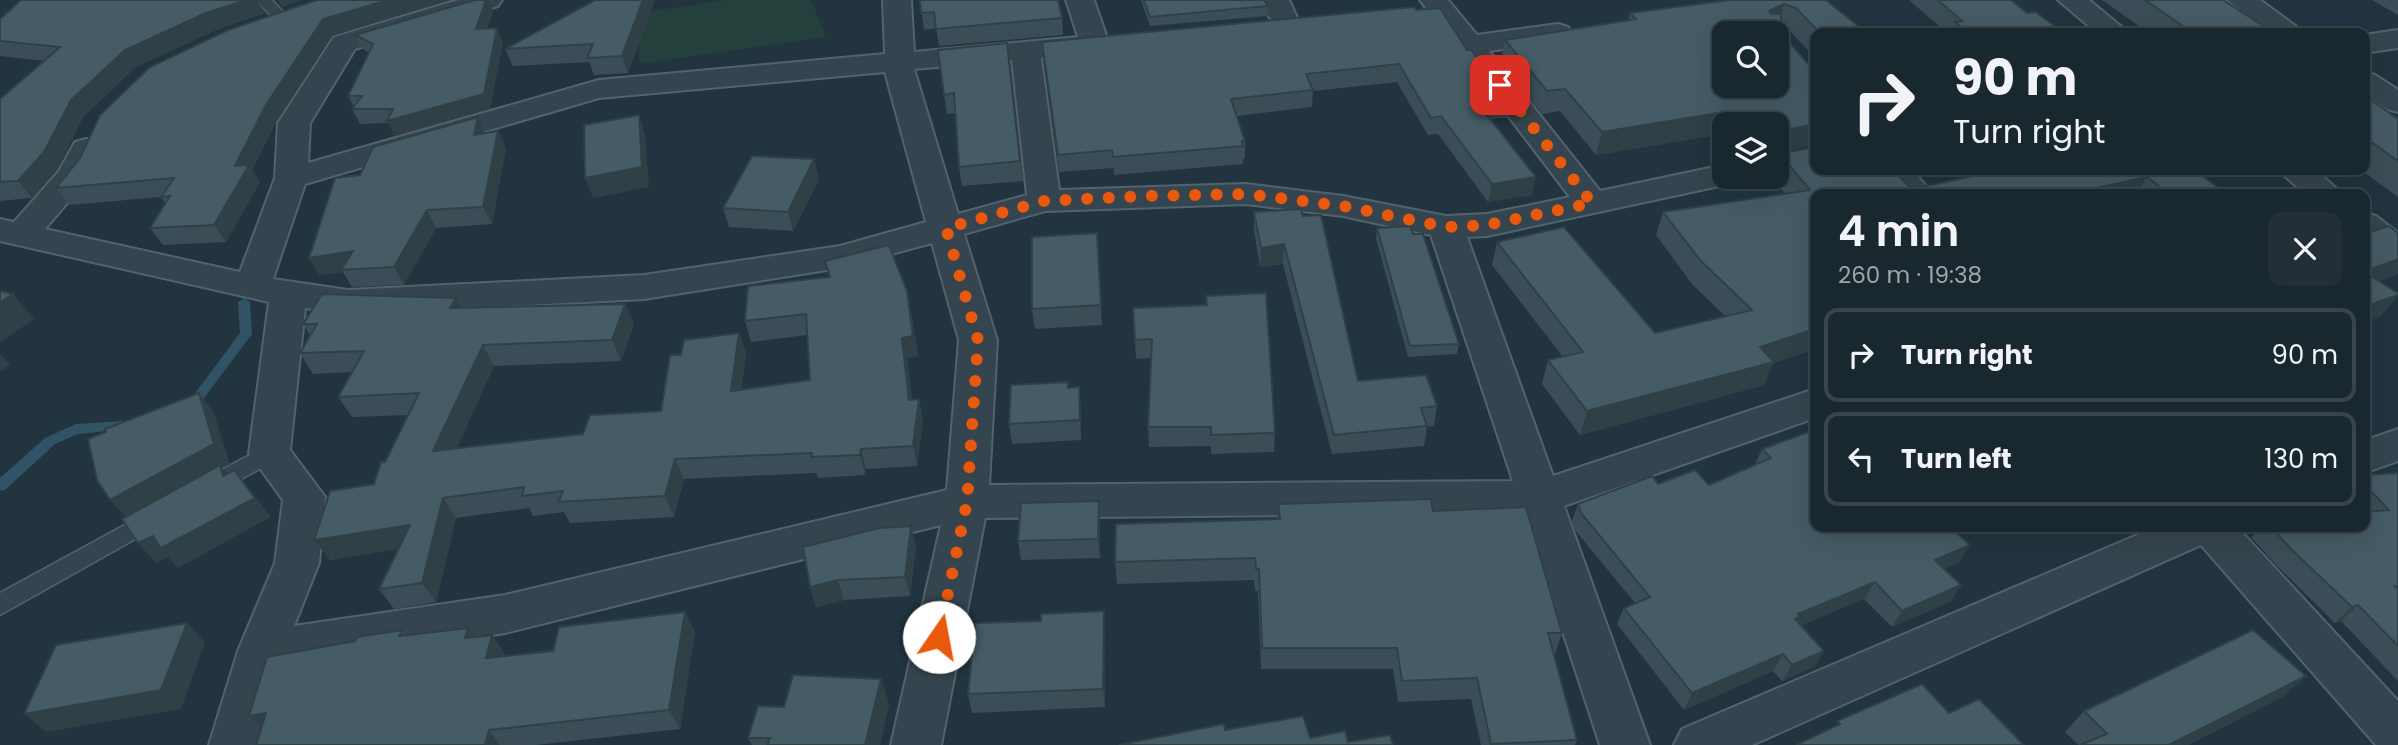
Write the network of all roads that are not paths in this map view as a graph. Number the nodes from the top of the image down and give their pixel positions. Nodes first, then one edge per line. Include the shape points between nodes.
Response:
1 (488, 0) edge
2 (897, 0) edge
3 (1080, 0) edge
4 (1275, 0) edge
5 (2071, 0) edge
6 (2241, 0) edge
7 (1431, 8) edge
8 (283, 10) edge
9 (1287, 26) edge
10 (1590, 28) edge
11 (2108, 28) edge
12 (2283, 28) edge
13 (249, 30) edge
14 (2398, 39) edge
15 (2370, 43) edge
16 (1470, 45) junction
17 (1026, 51) junction
18 (900, 63) junction
19 (2370, 85) edge
20 (2398, 103) edge
21 (96, 126) edge
22 (1899, 175) edge
23 (2301, 175) edge
24 (291, 178) junction
25 (1712, 178) edge
26 (1912, 189) edge
27 (2319, 189) edge
28 (1044, 201) junction
29 (1592, 203) junction
30 (1446, 227) junction
31 (946, 228) junction
32 (2370, 229) edge
33 (11, 232) edge
34 (2398, 250) edge
35 (270, 290) junction
36 (1810, 405) edge
37 (2398, 444) edge
38 (270, 453) junction
39 (2370, 456) edge
40 (1541, 497) junction
41 (967, 502) junction
42 (2188, 532) edge
43 (2215, 532) edge
44 (0, 604) edge
45 (261, 651) junction
46 (2398, 735) edge
47 (234, 745) edge
48 (916, 745) edge
49 (1625, 745) edge
50 (1699, 745) edge

1 - 24 street via 344,43 294,123
2 - 18 street
3 - 17 street via 1108,42
4 - 9 street
5 - 11 street
6 - 12 street
7 - 16 street
8 - 13 street
10 - 16 street
14 - 15 street
16 - 29 street
17 - 18 street
17 - 28 street
18 - 24 street via 599,89
18 - 31 street via 900,77
19 - 20 street
21 - 33 street via 74,174
22 - 26 street
23 - 27 street
24 - 35 street
25 - 29 street
28 - 30 street via 1246,194 1343,206
28 - 31 street
29 - 30 street via 1487,225
30 - 40 street
31 - 35 street via 839,257 644,287 348,302
31 - 41 street via 978,340
32 - 34 street
33 - 35 street
35 - 38 street
36 - 40 street
37 - 39 street
38 - 44 lane
38 - 45 street via 304,497 298,563
40 - 41 street
40 - 49 street
41 - 45 street via 505,614
41 - 48 street
42 - 50 street
43 - 46 street
45 - 47 street

